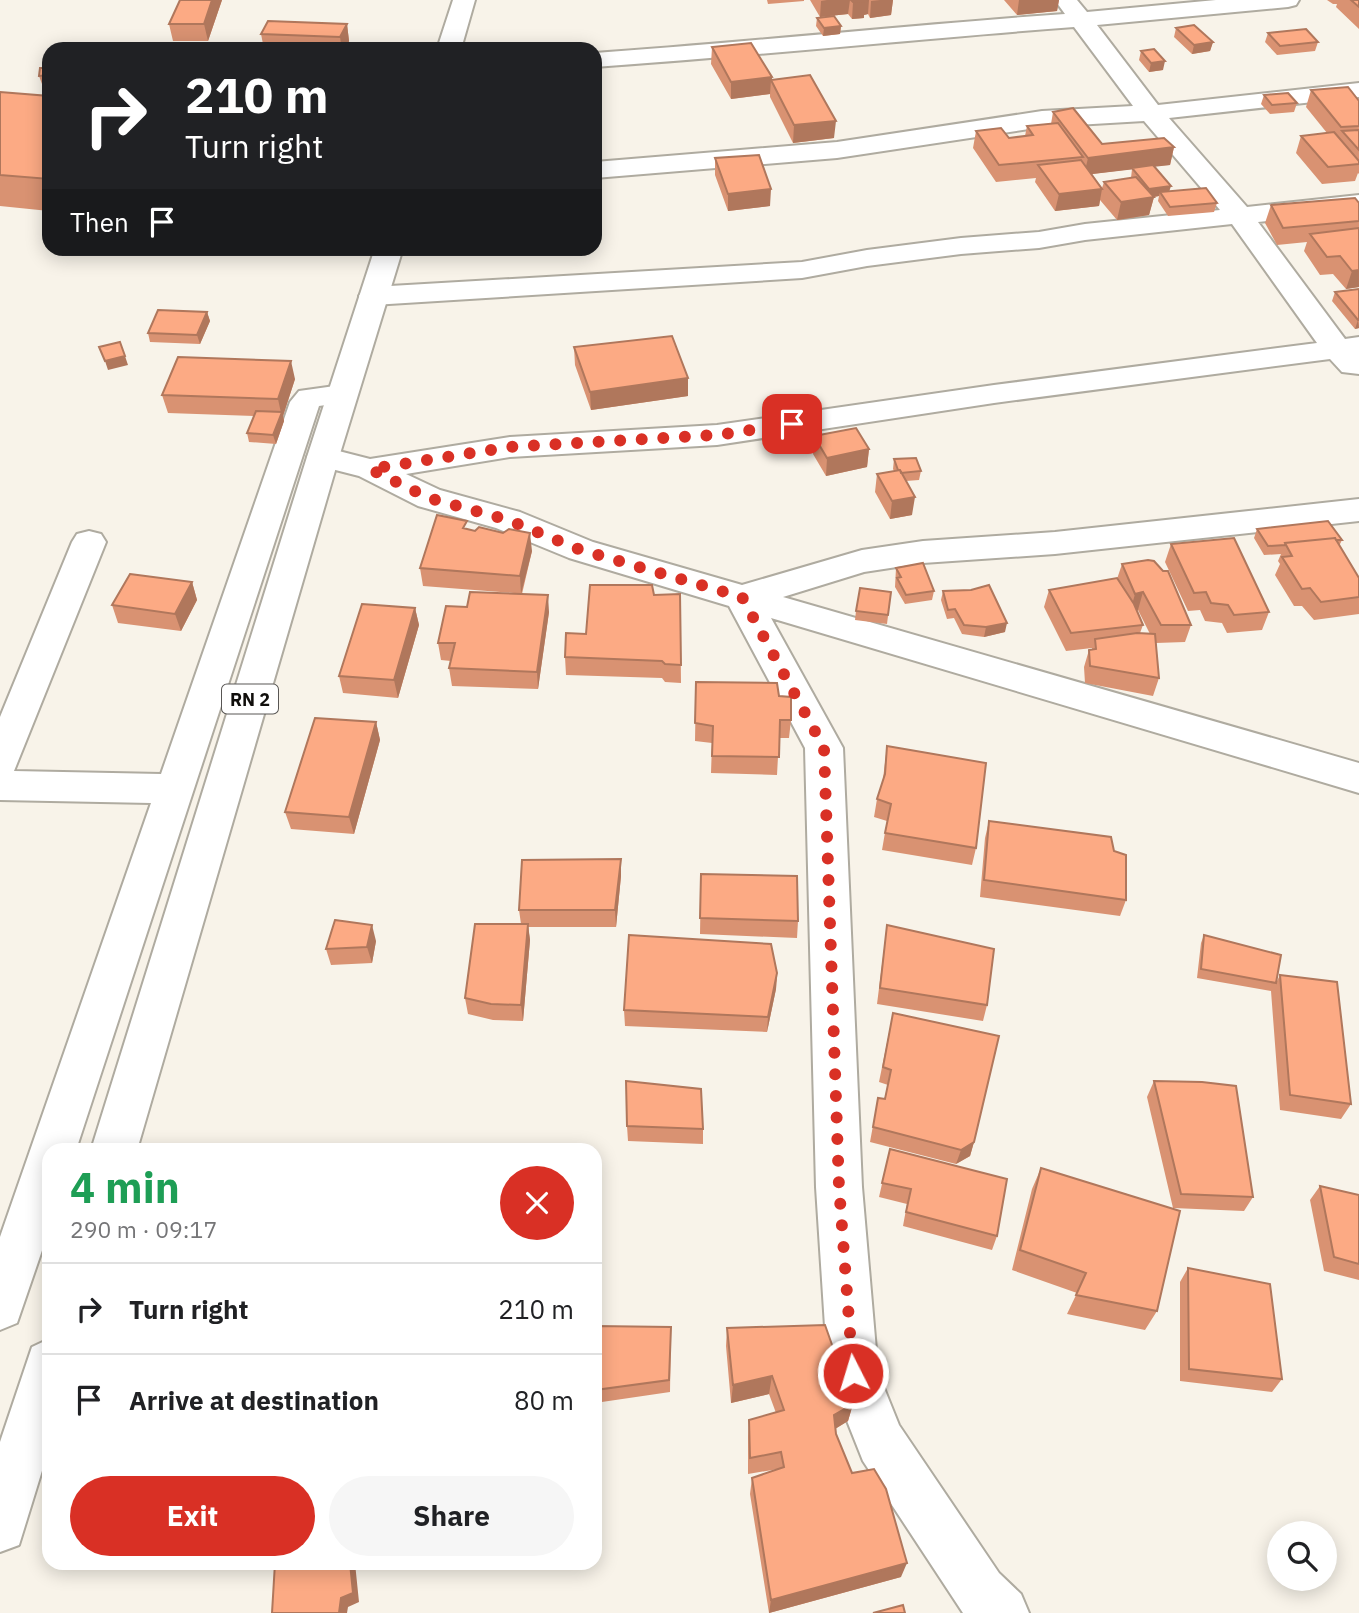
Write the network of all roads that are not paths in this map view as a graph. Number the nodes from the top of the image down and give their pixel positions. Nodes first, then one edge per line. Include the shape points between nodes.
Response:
1 (464, 0) edge
2 (1288, 0) edge
3 (1072, 10) edge
4 (451, 42) edge
5 (602, 60) edge
6 (1359, 90) edge
7 (1151, 113) junction
8 (602, 169) edge
9 (1359, 203) edge
10 (1240, 216) junction
11 (386, 256) edge
12 (373, 296) junction
13 (1348, 347) edge
14 (1359, 372) edge
15 (342, 394) junction
16 (323, 457) junction
17 (370, 469) junction
18 (1359, 510) edge
19 (89, 542) dead end
20 (742, 597) junction
21 (0, 762) edge
22 (1359, 778) edge
23 (0, 785) edge
24 (175, 789) junction
25 (55, 1143) edge
26 (116, 1143) edge
27 (42, 1182) edge
28 (0, 1306) edge
29 (42, 1387) edge
30 (0, 1526) edge
31 (1002, 1613) edge

1 - 4 main road
2 - 3 main road
3 - 5 main road via 758,49
3 - 7 main road
6 - 7 main road
7 - 8 main road via 1042,119 836,150
7 - 10 main road
9 - 10 main road
10 - 12 main road via 961,246 802,270
10 - 13 main road
11 - 12 main road, RN 2
12 - 15 main road, RN 2
13 - 14 main road
13 - 17 main road via 717,435 510,447
15 - 16 main road, RN 2
15 - 24 main road via 305,402
16 - 17 main road
16 - 26 main road, RN 2
17 - 20 main road via 429,498 508,520 581,550
18 - 20 main road via 1055,544 923,552 862,561
19 - 21 main road
20 - 22 main road
20 - 31 main road via 824,748 839,1187 853,1373 881,1443 981,1592
23 - 24 main road
24 - 25 main road
27 - 28 main road
29 - 30 main road

